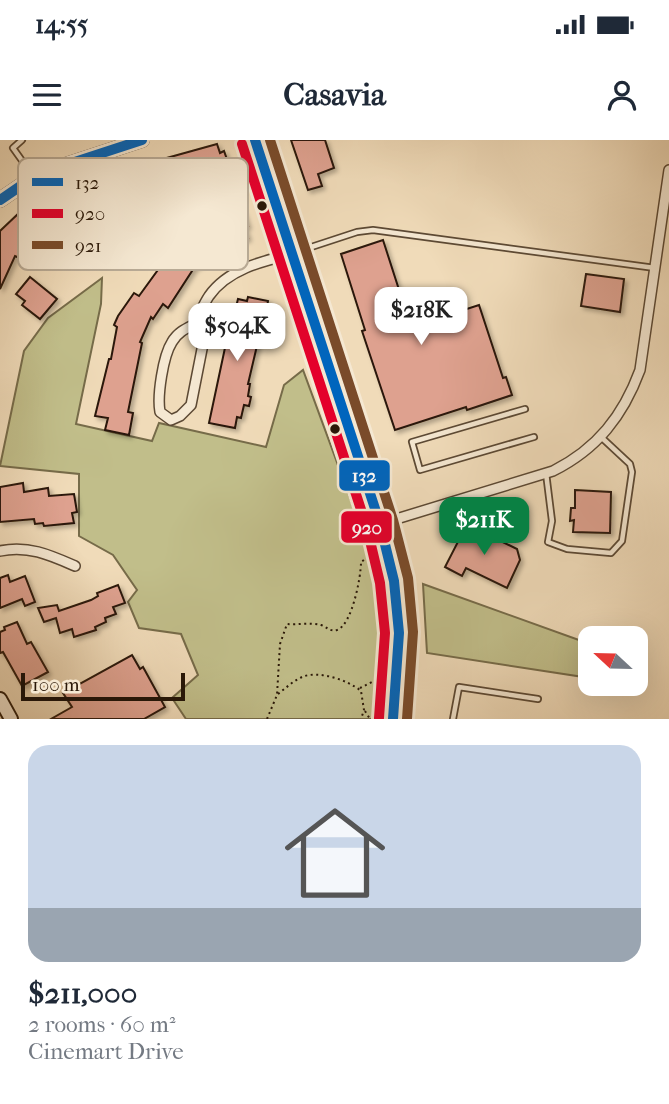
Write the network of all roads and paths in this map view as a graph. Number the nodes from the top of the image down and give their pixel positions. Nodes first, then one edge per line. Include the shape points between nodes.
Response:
1 (22, 140) edge
2 (142, 140) edge
3 (255, 140) edge
4 (20, 158) edge
5 (87, 158) edge
6 (669, 170) edge
7 (18, 188) edge
8 (0, 200) edge
9 (292, 254) junction
10 (248, 267) edge
11 (655, 268) junction
12 (241, 270) edge
13 (193, 325) junction
14 (525, 409) dead end
15 (534, 437) dead end
16 (601, 437) junction
17 (547, 473) junction
18 (380, 524) junction
19 (0, 551) edge
20 (370, 554) dead end
21 (75, 566) dead end
22 (378, 679) dead end
23 (359, 688) junction
24 (277, 695) junction
25 (0, 699) edge
26 (538, 699) dead end
27 (364, 710) junction
28 (11, 719) edge
29 (267, 719) edge
30 (361, 719) edge
31 (370, 719) edge
32 (393, 719) edge
33 (453, 719) edge

1 - 4 lane via 13,148
2 - 5 main road
3 - 9 main road
6 - 11 street
7 - 8 main road
9 - 10 street
9 - 11 lane via 373,230
9 - 18 main road
11 - 16 street via 640,370 616,420
12 - 13 street via 210,294
13 - 13 street via 203,344 191,405 171,420 160,412 157,396 170,343
14 - 15 lane via 412,442 420,470
16 - 17 street via 574,461
16 - 17 lane via 630,464 632,472 622,541 615,551 567,549 548,542 552,521
17 - 18 street
18 - 32 main road via 394,581 399,633
19 - 21 street via 26,548
20 - 24 path via 362,562 345,624 329,630 318,624 287,624 280,644
22 - 23 path
23 - 24 path via 311,675
23 - 27 path
24 - 29 path
25 - 28 main road
26 - 33 lane via 459,687
27 - 30 path
27 - 31 path

